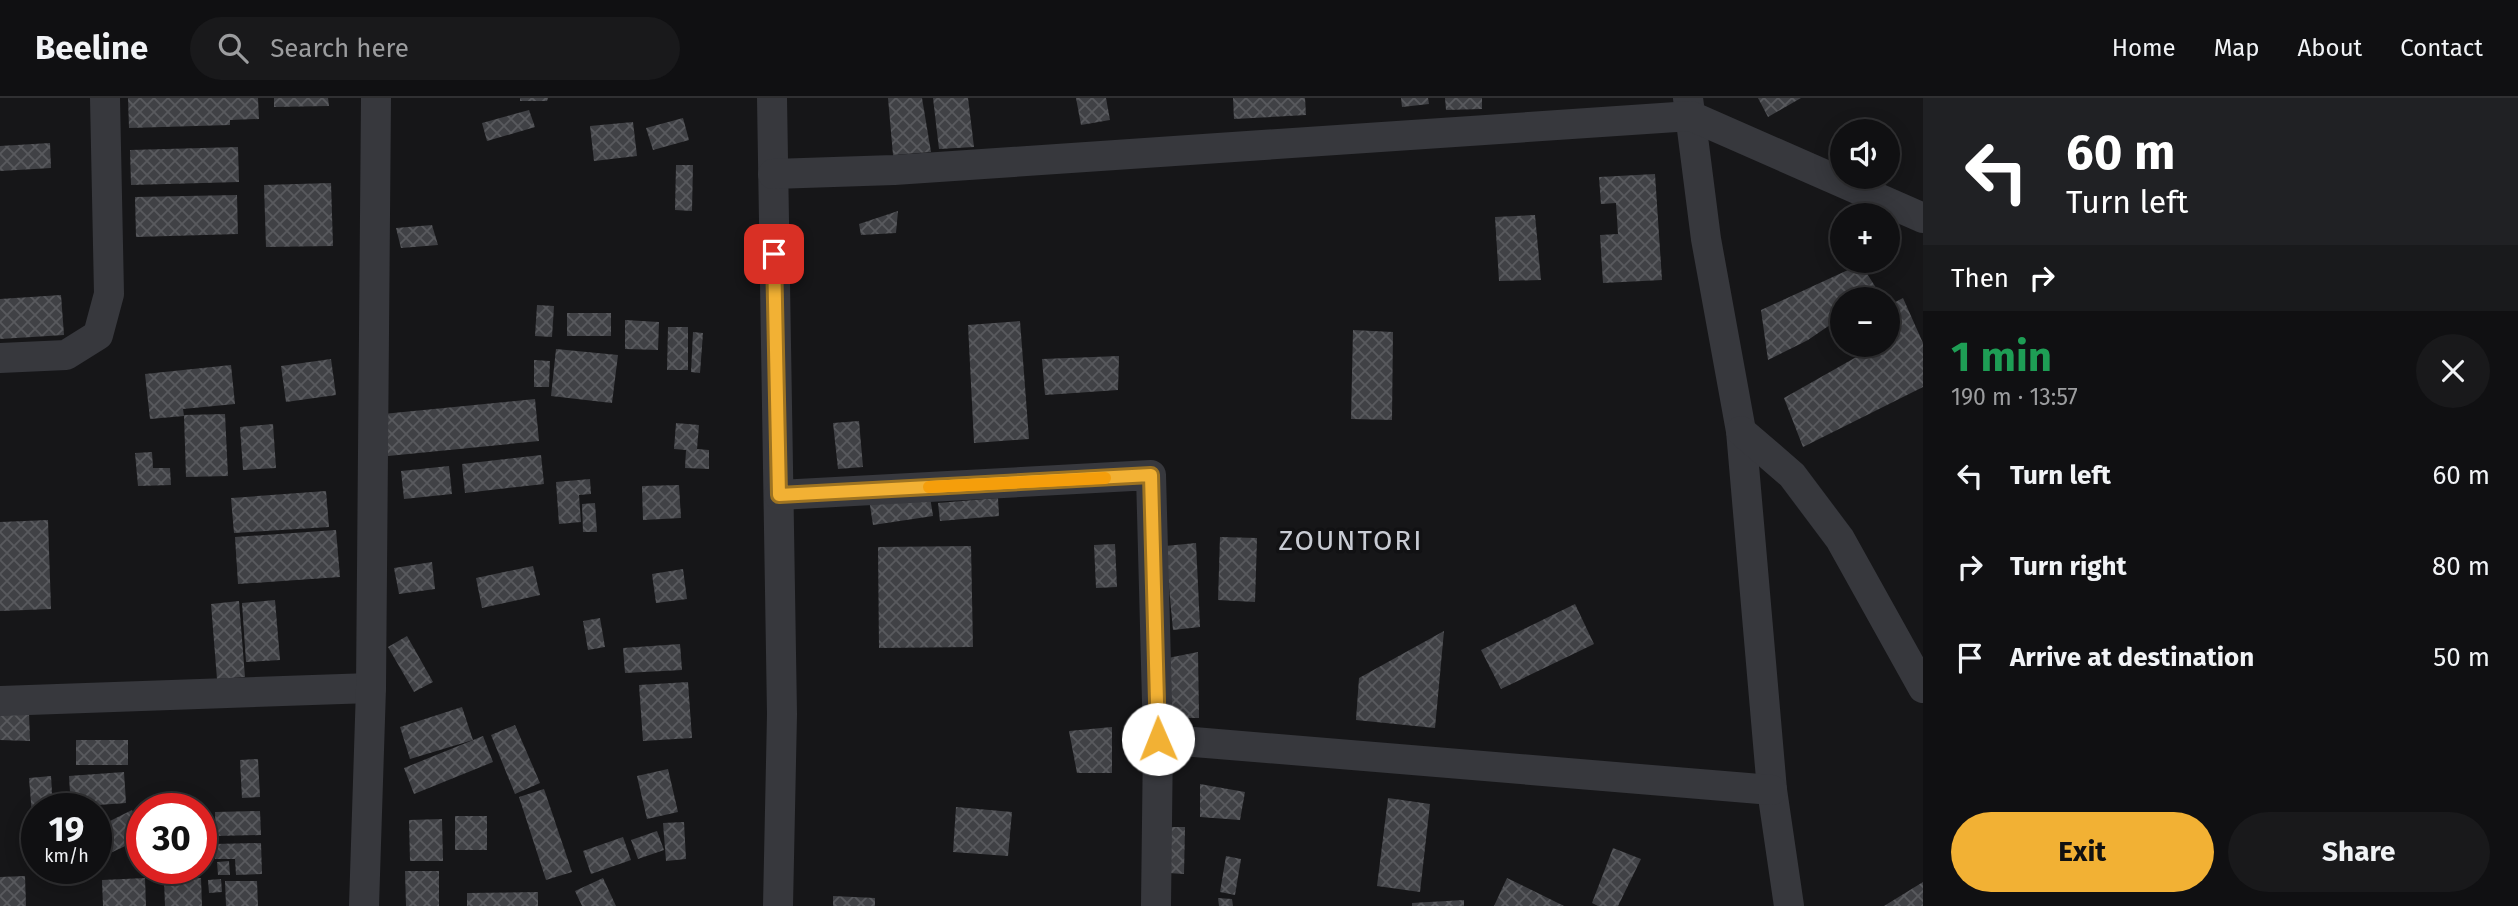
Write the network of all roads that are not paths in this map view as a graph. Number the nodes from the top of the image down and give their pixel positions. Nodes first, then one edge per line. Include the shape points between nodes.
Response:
1 (105, 98) edge
2 (376, 98) edge
3 (772, 98) edge
4 (1689, 107) edge
5 (773, 174) junction
6 (1923, 218) edge
7 (0, 358) edge
8 (1741, 431) junction
9 (779, 495) junction
10 (371, 688) junction
11 (1923, 688) edge
12 (0, 701) edge
13 (1158, 739) junction
14 (1772, 790) junction
15 (364, 906) edge
16 (778, 906) edge
17 (1156, 906) edge
18 (1789, 906) edge

1 - 7 street via 110,294 98,335 66,355
2 - 10 street
3 - 5 street
4 - 5 street via 921,168
4 - 6 street
4 - 8 street via 1706,239
5 - 9 street
8 - 11 street via 1792,475 1840,539
8 - 14 street
9 - 13 street via 1151,475
9 - 16 street via 782,714
10 - 12 street
10 - 15 street
13 - 14 street
13 - 17 street
14 - 18 street

